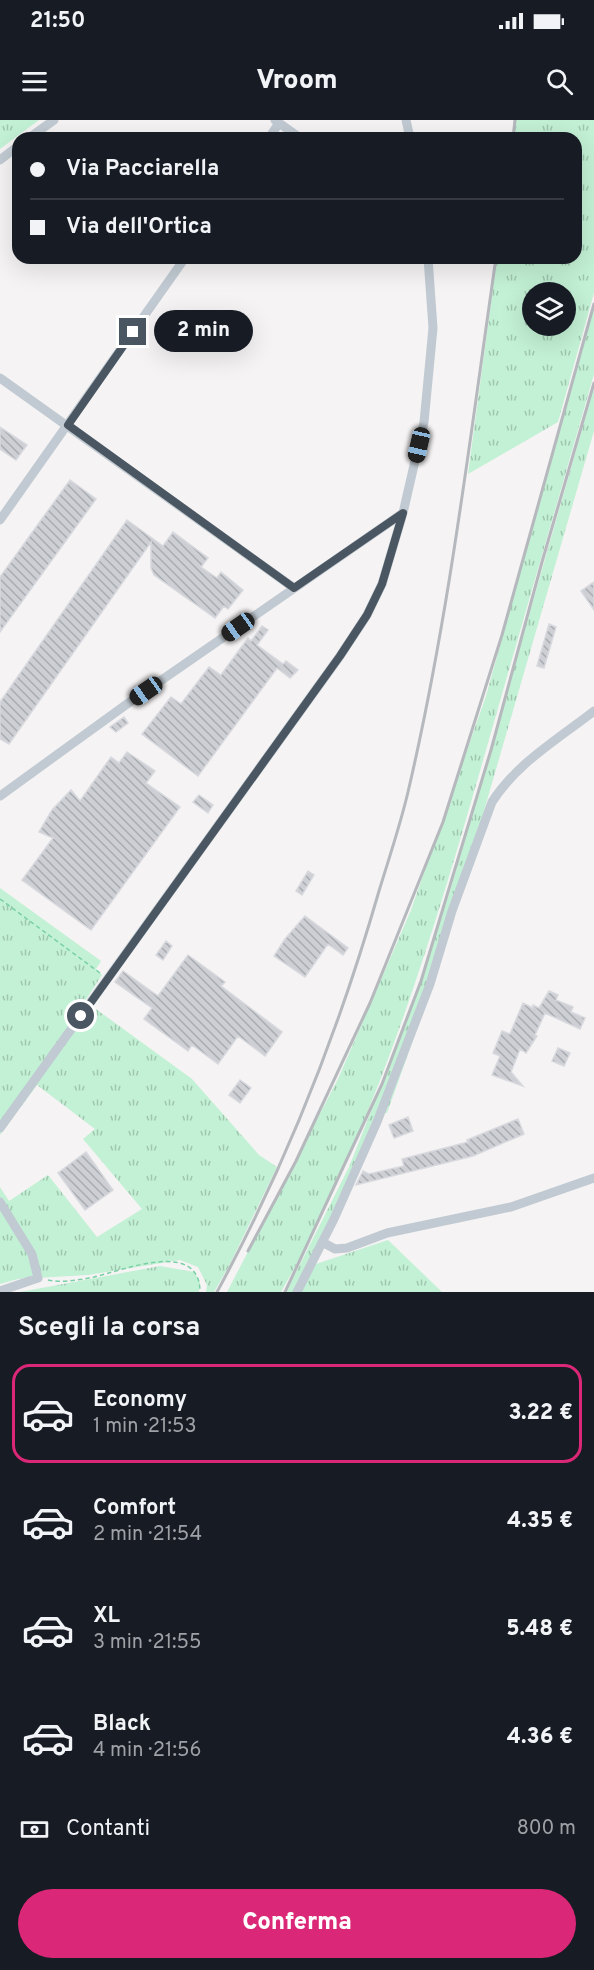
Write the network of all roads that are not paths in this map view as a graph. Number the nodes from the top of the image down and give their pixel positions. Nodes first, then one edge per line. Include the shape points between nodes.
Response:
1 (54, 120) edge
2 (277, 122) edge
3 (37, 132) edge
4 (291, 132) edge
5 (12, 151) edge
6 (0, 160) edge
7 (181, 264) edge
8 (428, 264) edge
9 (0, 378) edge
10 (68, 425) junction
11 (403, 513) junction
12 (0, 520) edge
13 (294, 588) junction
14 (594, 711) edge
15 (0, 796) edge
16 (0, 1128) edge
17 (594, 1178) edge
18 (0, 1202) edge
19 (322, 1242) junction
20 (0, 1291) edge
21 (297, 1292) edge

1 - 3 street
2 - 4 street
5 - 6 street
7 - 10 street
8 - 11 street via 433,328 424,422
9 - 10 street
10 - 12 street
10 - 13 street
11 - 13 street
11 - 16 street via 382,584 367,615
13 - 15 street
14 - 19 street via 515,771 492,802 385,1101
17 - 19 street via 511,1207 387,1233 347,1248 335,1249
18 - 20 street via 32,1254 38,1278
19 - 21 street

